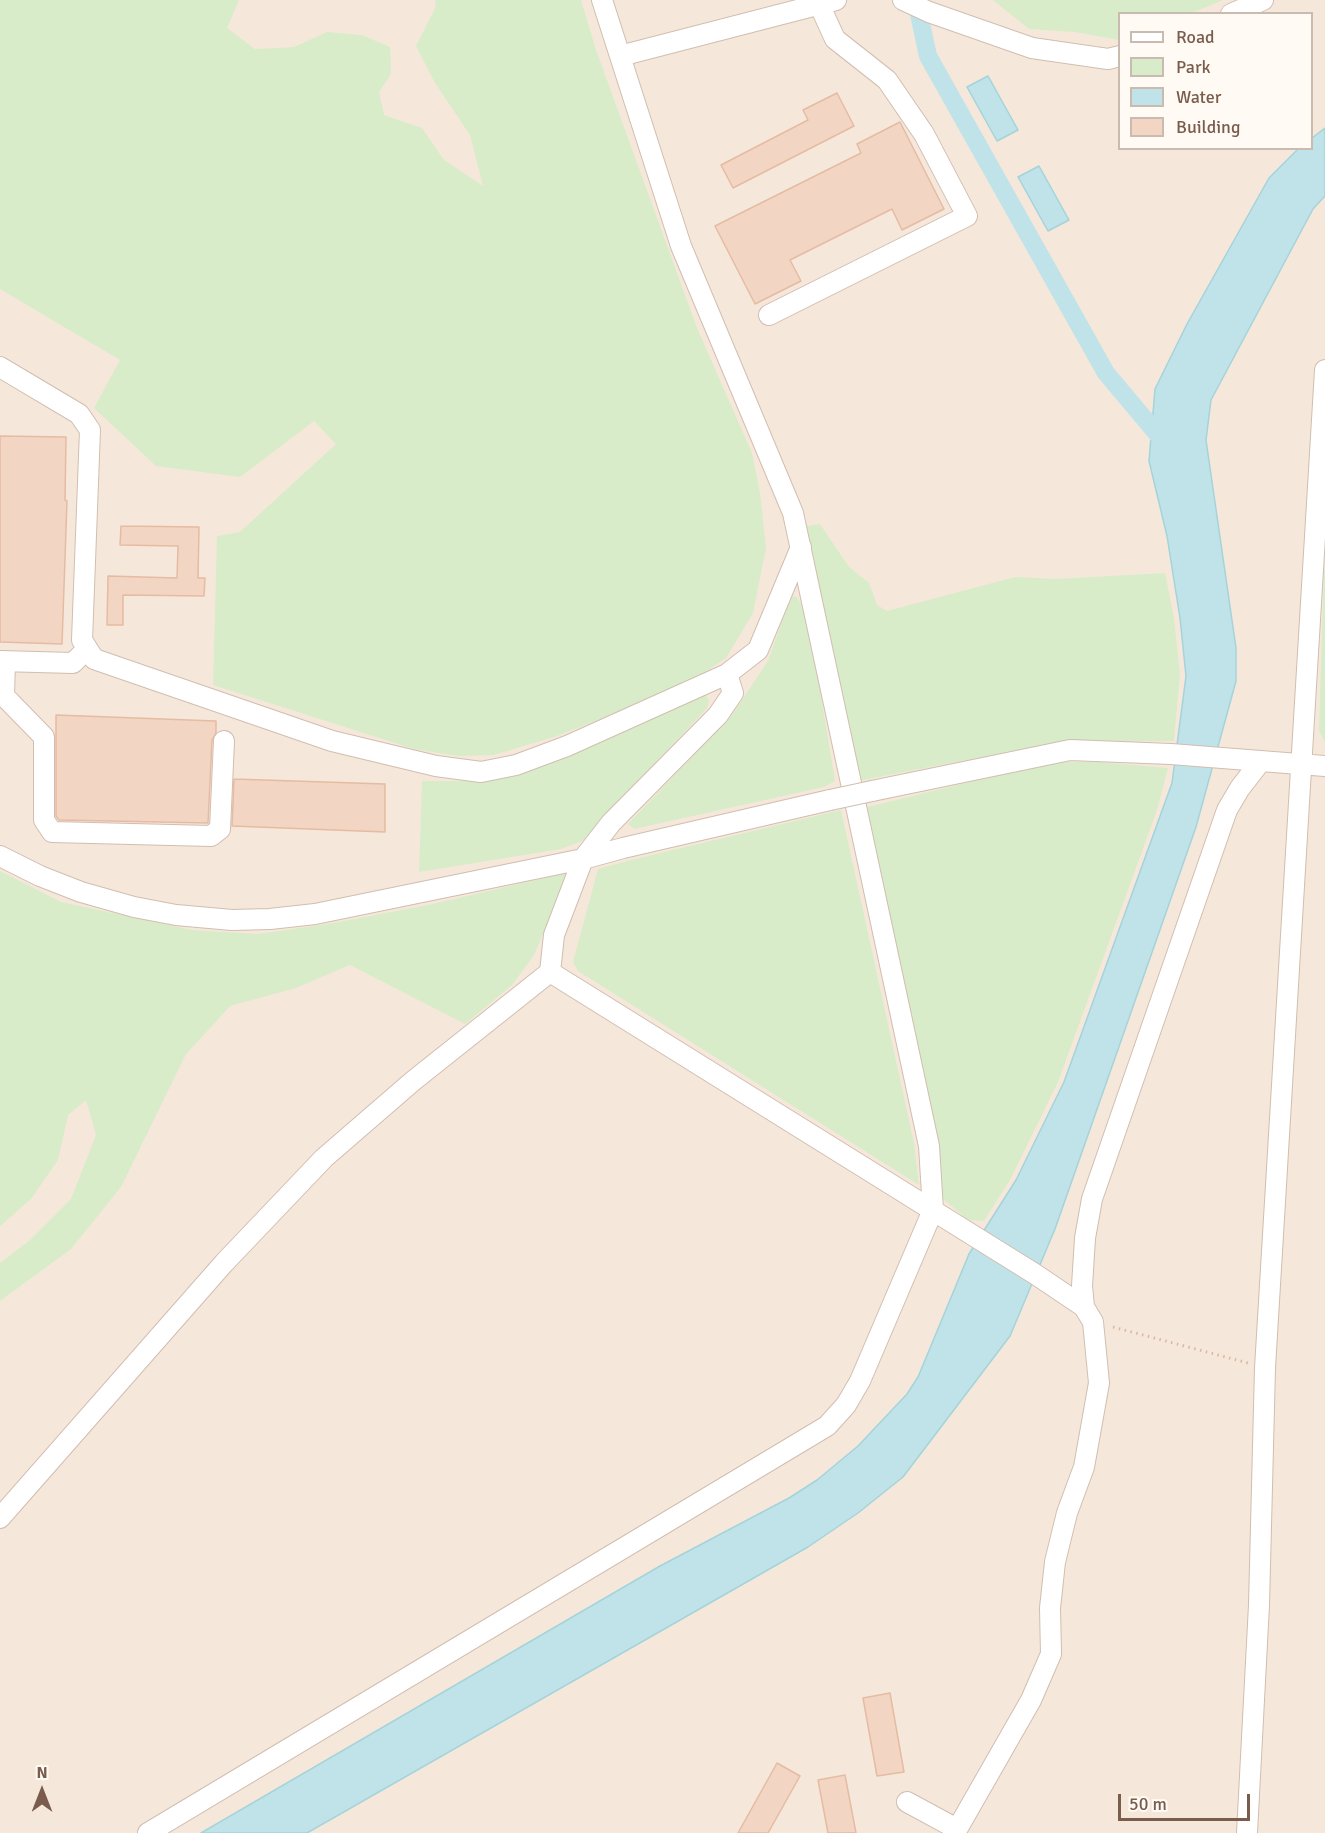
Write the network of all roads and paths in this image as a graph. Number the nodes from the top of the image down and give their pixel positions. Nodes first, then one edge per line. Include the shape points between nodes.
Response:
1 (602, 0) edge
2 (1263, 0) edge
3 (905, 1) edge
4 (828, 2) edge
5 (1236, 12) edge
6 (620, 56) junction
7 (1118, 56) edge
8 (769, 315) dead end
9 (0, 367) edge
10 (1325, 370) edge
11 (801, 547) junction
12 (87, 649) junction
13 (2, 661) edge
14 (727, 674) junction
15 (224, 741) dead end
16 (1261, 761) junction
17 (1300, 764) junction
18 (1325, 766) edge
19 (0, 856) edge
20 (584, 859) junction
21 (550, 972) junction
22 (933, 1210) junction
23 (1089, 1315) junction
24 (1265, 1368) junction
25 (0, 1518) edge
26 (907, 1802) dead end
27 (956, 1831) edge
28 (148, 1833) edge
29 (1247, 1833) edge

1 - 6 street
2 - 5 street
3 - 7 street via 1032,48 1108,59
4 - 6 street
4 - 8 street via 835,39 886,80 924,134 967,216
6 - 11 street via 681,246 793,513
9 - 12 street via 79,414 90,430 82,640
10 - 17 street
11 - 14 street via 758,650
11 - 22 street via 930,1146
12 - 13 street via 73,663
12 - 14 street via 94,659 332,741 436,766 481,772 516,765 567,746
13 - 15 street via 4,696 44,737 44,820 52,832 211,836 220,829
14 - 20 street via 733,693 718,715 611,823
16 - 17 street
16 - 20 street, bridge via 1070,750 830,800
16 - 23 street via 1227,810 1092,1199 1083,1274
17 - 18 street
17 - 24 street
19 - 20 street via 81,892 134,907 232,920 315,914
20 - 21 street via 554,935
21 - 22 street
21 - 25 street via 324,1158 224,1263
22 - 23 street via 1035,1274
22 - 28 street via 860,1381 827,1426
23 - 24 path
23 - 27 street via 1099,1383 1084,1467 1055,1562 1051,1654 1031,1700
24 - 29 street via 1259,1605
26 - 27 street

